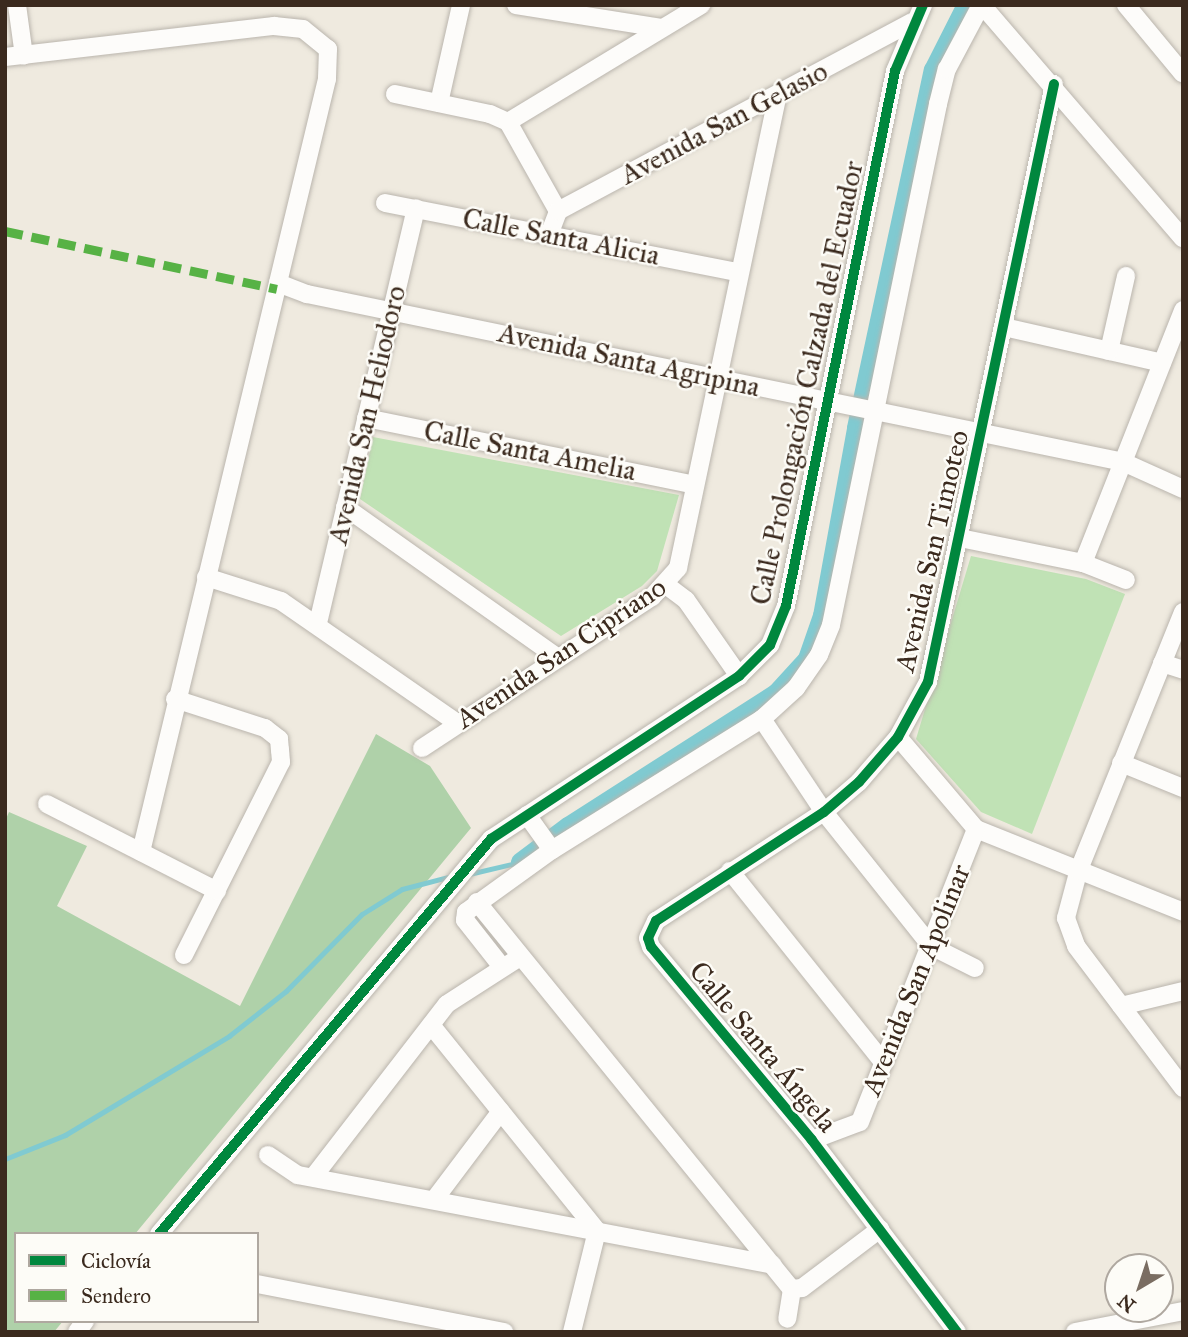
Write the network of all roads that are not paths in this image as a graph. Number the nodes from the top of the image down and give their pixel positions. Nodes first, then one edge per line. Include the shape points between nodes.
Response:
1 (18, 5) edge
2 (461, 5) edge
3 (516, 5) edge
4 (701, 5) edge
5 (923, 5) edge
6 (981, 5) edge
7 (1126, 5) edge
8 (912, 22) junction
9 (661, 28) junction
10 (5, 57) edge
11 (24, 57) junction
12 (1183, 74) edge
13 (1054, 84) junction
14 (395, 94) dead end
15 (778, 94) junction
16 (439, 103) junction
17 (508, 122) junction
18 (385, 203) dead end
19 (416, 208) junction
20 (558, 211) junction
21 (549, 235) junction
22 (1183, 239) edge
23 (737, 272) junction
24 (1126, 276) dead end
25 (278, 283) junction
26 (1183, 310) edge
27 (391, 311) junction
28 (1004, 327) junction
29 (1110, 351) junction
30 (1162, 363) junction
31 (717, 378) junction
32 (832, 403) junction
33 (869, 409) junction
34 (366, 418) junction
35 (982, 432) junction
36 (1123, 462) junction
37 (694, 485) junction
38 (1183, 489) edge
39 (345, 507) junction
40 (960, 538) junction
41 (1083, 563) junction
42 (206, 577) junction
43 (1126, 580) dead end
44 (666, 585) junction
45 (1183, 612) edge
46 (318, 623) junction
47 (557, 657) junction
48 (1162, 663) junction
49 (1183, 670) edge
50 (739, 676) junction
51 (175, 699) junction
52 (762, 719) junction
53 (457, 723) junction
54 (898, 737) junction
55 (422, 748) dead end
56 (1121, 764) junction
57 (1183, 788) edge
58 (47, 804) dead end
59 (824, 812) junction
60 (527, 815) junction
61 (976, 829) junction
62 (552, 850) junction
63 (141, 852) junction
64 (1079, 869) junction
65 (730, 871) junction
66 (217, 891) junction
67 (477, 902) junction
68 (669, 912) joint
69 (1183, 912) edge
70 (931, 946) junction
71 (184, 955) dead end
72 (520, 957) junction
73 (502, 967) junction
74 (975, 968) dead end
75 (1183, 991) edge
76 (1121, 1006) junction
77 (431, 1025) junction
78 (884, 1063) junction
79 (1183, 1088) edge
80 (501, 1111) junction
81 (812, 1140) junction
82 (268, 1155) dead end
83 (314, 1177) junction
84 (434, 1200) junction
85 (880, 1229) junction
86 (597, 1231) junction
87 (161, 1232) edge
88 (773, 1265) junction
89 (259, 1284) edge
90 (792, 1289) junction
91 (1183, 1311) edge
92 (787, 1319) dead end
93 (478, 1330) edge
94 (504, 1332) edge
95 (572, 1332) edge
96 (957, 1332) edge
97 (1077, 1332) edge

1 - 11 street
2 - 16 street
3 - 9 street
4 - 9 street
5 - 8 street, Calle Prolongación Calzada del Ecuador
6 - 13 street
6 - 33 street via 947,69
7 - 12 street
8 - 15 street, Avenida San Gelasio
8 - 32 street, Calle Prolongación Calzada del Ecuador via 894,71
9 - 17 street
10 - 11 street
11 - 25 street via 274,26 303,29 321,40 328,49 327,79
13 - 22 street
13 - 28 street, Avenida San Timoteo
14 - 16 street
15 - 20 street, Avenida San Gelasio
15 - 23 street, Avenida San Cipriano
16 - 17 street
17 - 20 street
18 - 19 street, Calle Santa Alicia
19 - 21 street, Calle Santa Alicia
19 - 27 street, Avenida San Heliodoro
20 - 21 street
21 - 23 street, Calle Santa Alicia
23 - 31 street, Avenida San Cipriano
24 - 29 street
25 - 27 street, Avenida Santa Agripina via 307,294
25 - 42 street
26 - 30 street
27 - 31 street, Avenida Santa Agripina
27 - 34 street, Avenida San Heliodoro
28 - 29 street
28 - 35 street, Avenida San Timoteo
29 - 30 street
30 - 36 street
31 - 32 street, Avenida Santa Agripina
31 - 37 street, Avenida San Cipriano
32 - 33 street, Avenida Santa Agripina
32 - 50 street, Calle Prolongación Calzada del Ecuador via 780,625 762,655
33 - 35 street, Avenida Santa Agripina
33 - 52 street via 831,625 806,675
34 - 37 street, Calle Santa Amelia
34 - 39 street, Avenida San Heliodoro
35 - 36 street, Avenida Santa Agripina
35 - 40 street, Avenida San Timoteo
36 - 38 street, Avenida Santa Agripina
36 - 41 street
37 - 44 street, Avenida San Cipriano via 681,558
39 - 46 street, Avenida San Heliodoro
39 - 47 street
40 - 41 street
40 - 54 street, Avenida San Timoteo via 928,682
41 - 43 street
42 - 46 street via 281,601
42 - 51 street
44 - 47 street, Avenida San Cipriano
44 - 50 street via 686,600
45 - 48 street
46 - 53 street
47 - 53 street, Avenida San Cipriano
48 - 49 street
48 - 56 street
50 - 60 street, Calle Prolongación Calzada del Ecuador
51 - 63 street
51 - 66 street via 265,728 279,738 281,762
52 - 59 street
52 - 62 street
53 - 55 street, Avenida San Cipriano
54 - 59 street, Avenida San Timoteo via 867,775
54 - 61 street
56 - 57 street
56 - 64 street
58 - 63 street
59 - 65 street, Avenida San Timoteo
59 - 70 street
60 - 62 street
60 - 87 street, Calle Prolongación Calzada del Ecuador via 491,839
61 - 64 street
61 - 70 street, Avenida San Apolinar
62 - 67 street
63 - 66 street
64 - 69 street
64 - 76 street via 1067,907 1068,929
65 - 68 street, Avenida San Timoteo
65 - 78 street
66 - 71 street
67 - 72 street
67 - 73 street via 466,912 465,920
68 - 81 street, Calle Santa Ángela via 650,931 651,947
70 - 74 street
70 - 78 street, Avenida San Apolinar
72 - 73 street
72 - 88 street
73 - 77 street via 447,1004
75 - 76 street
76 - 79 street
77 - 80 street
77 - 83 street
78 - 81 street, Avenida San Apolinar via 857,1125
80 - 84 street
80 - 86 street
81 - 85 street, Calle Santa Ángela
82 - 83 street via 290,1172
83 - 84 street
84 - 86 street
85 - 90 street via 802,1287
85 - 96 street, Calle Santa Ángela
86 - 88 street
86 - 95 street
88 - 90 street
89 - 93 street
90 - 92 street
91 - 97 street
93 - 94 street

